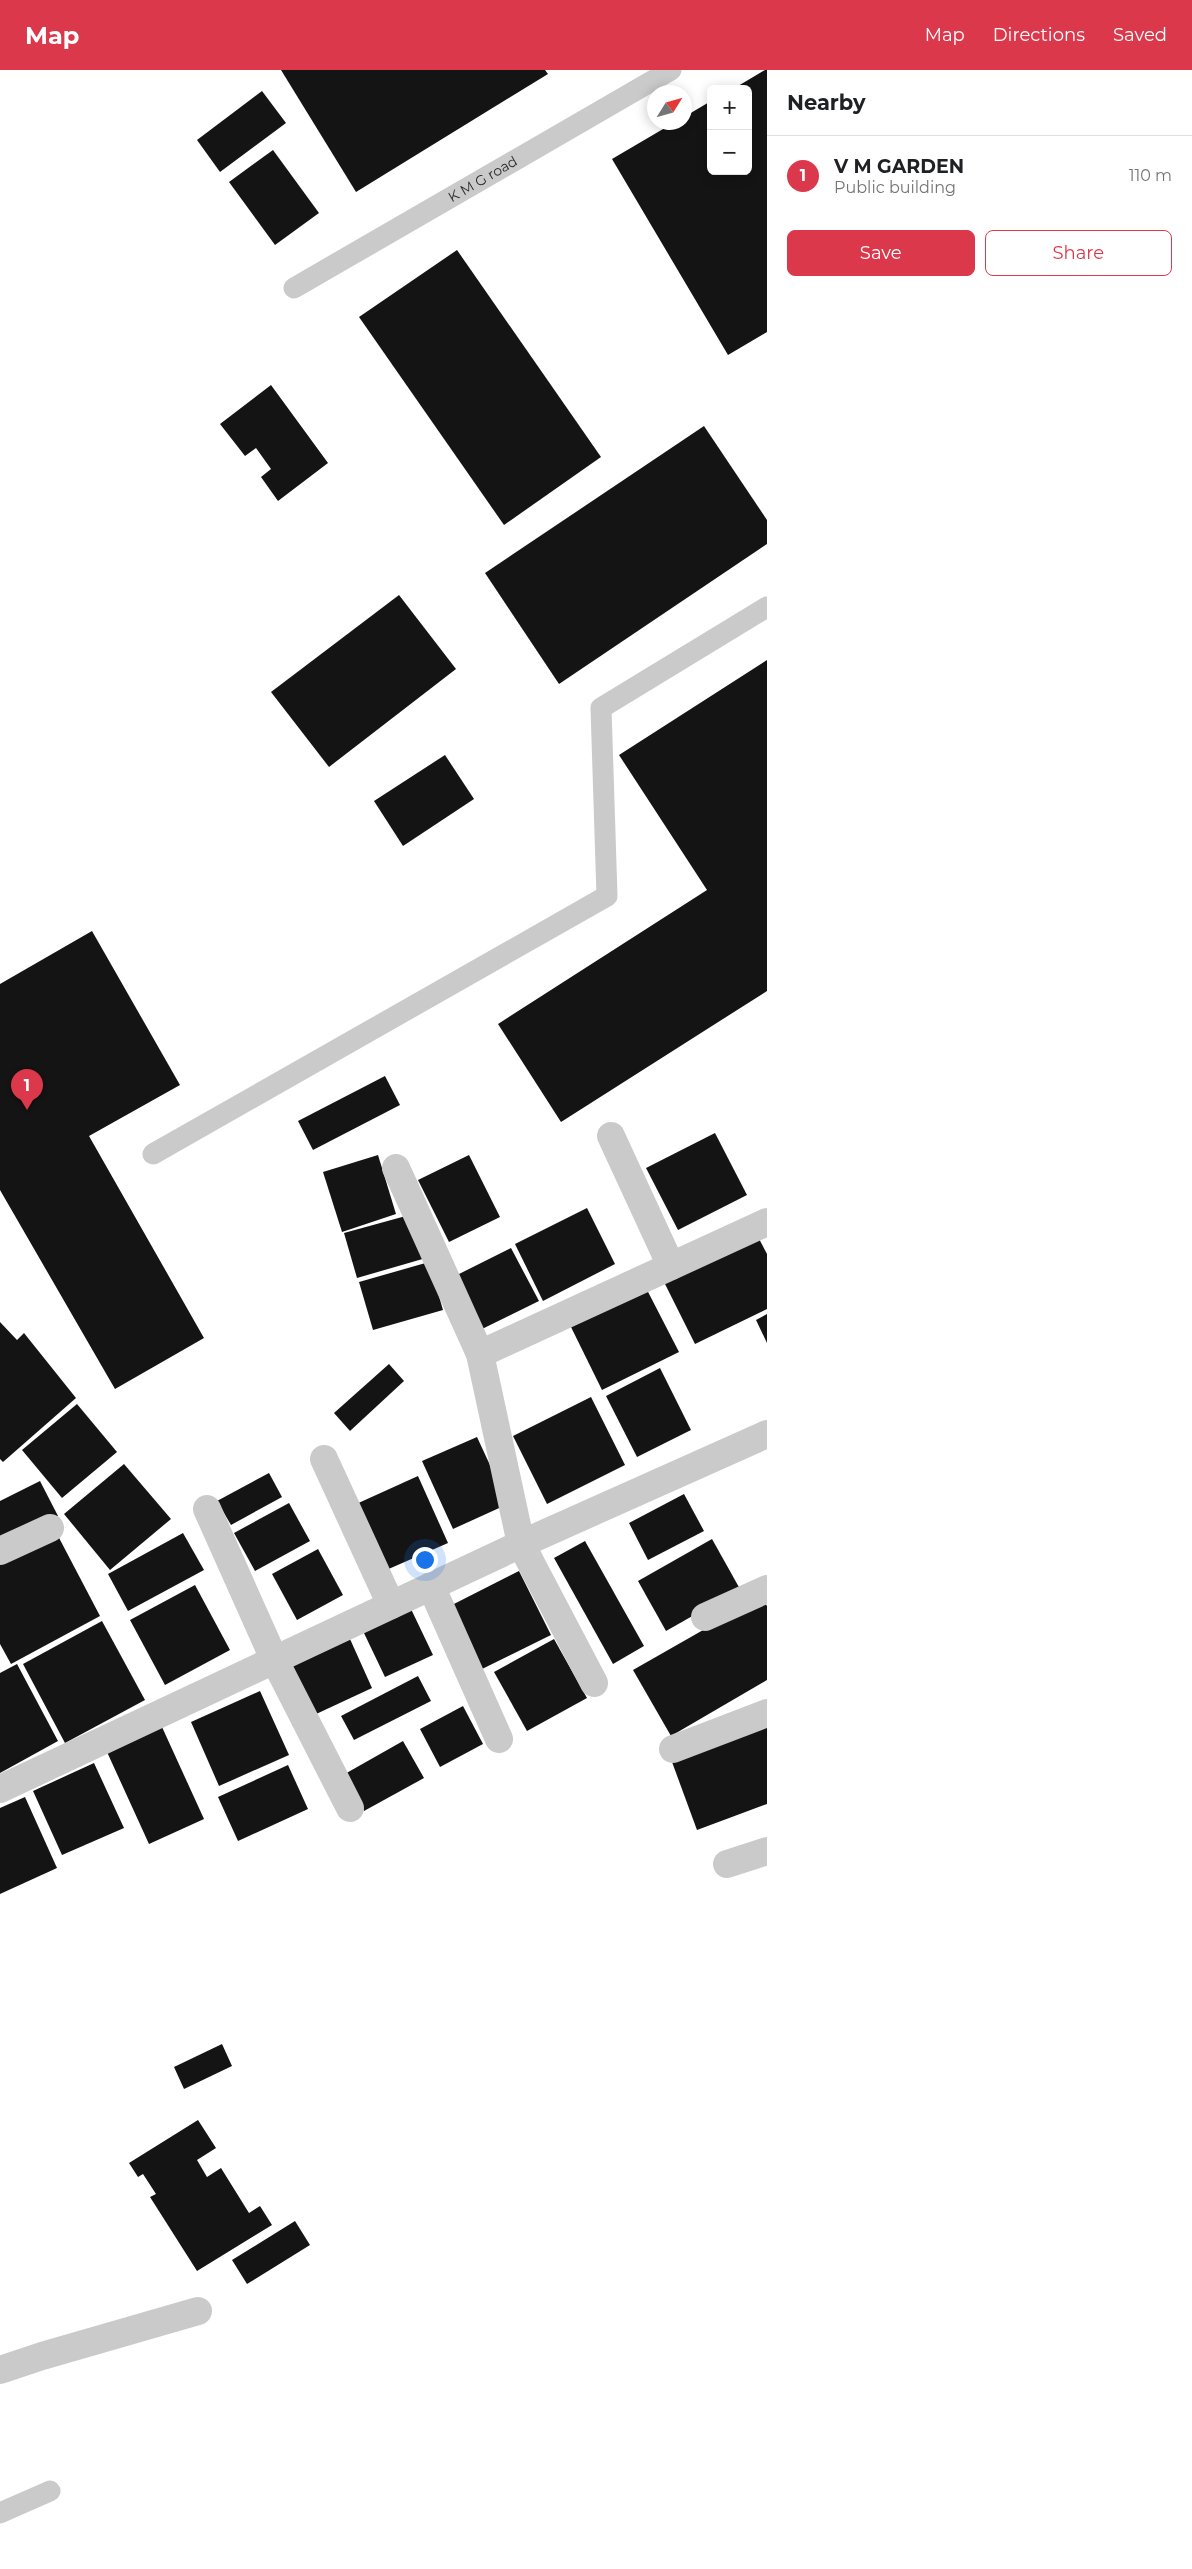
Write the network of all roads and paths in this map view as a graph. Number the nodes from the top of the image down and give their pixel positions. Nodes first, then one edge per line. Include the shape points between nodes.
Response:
1 (671, 70) edge
2 (294, 288) dead end
3 (767, 607) edge
4 (611, 1136) dead end
5 (153, 1154) dead end
6 (396, 1168) dead end
7 (767, 1222) edge
8 (671, 1266) junction
9 (480, 1354) junction
10 (767, 1434) edge
11 (324, 1459) dead end
12 (207, 1509) dead end
13 (50, 1528) dead end
14 (521, 1544) junction
15 (0, 1551) edge
16 (431, 1586) junction
17 (767, 1589) edge
18 (391, 1605) junction
19 (705, 1617) dead end
20 (274, 1659) junction
21 (594, 1683) dead end
22 (767, 1714) edge
23 (499, 1738) dead end
24 (673, 1750) dead end
25 (0, 1789) edge
26 (350, 1808) dead end
27 (767, 1851) edge
28 (727, 1864) dead end
29 (198, 2311) dead end
30 (0, 2370) edge
31 (50, 2491) dead end
32 (0, 2513) edge

1 - 2 lane, K M G road
3 - 5 lane via 601,708 607,896
4 - 8 street
6 - 9 street
7 - 8 street
8 - 9 street
9 - 14 street
10 - 14 street
11 - 18 street
12 - 20 street
13 - 15 street
14 - 16 street
14 - 21 street
16 - 18 street
16 - 23 street
17 - 19 street
18 - 20 street
20 - 25 street
20 - 26 street
22 - 24 street
27 - 28 street
29 - 30 street
31 - 32 lane

